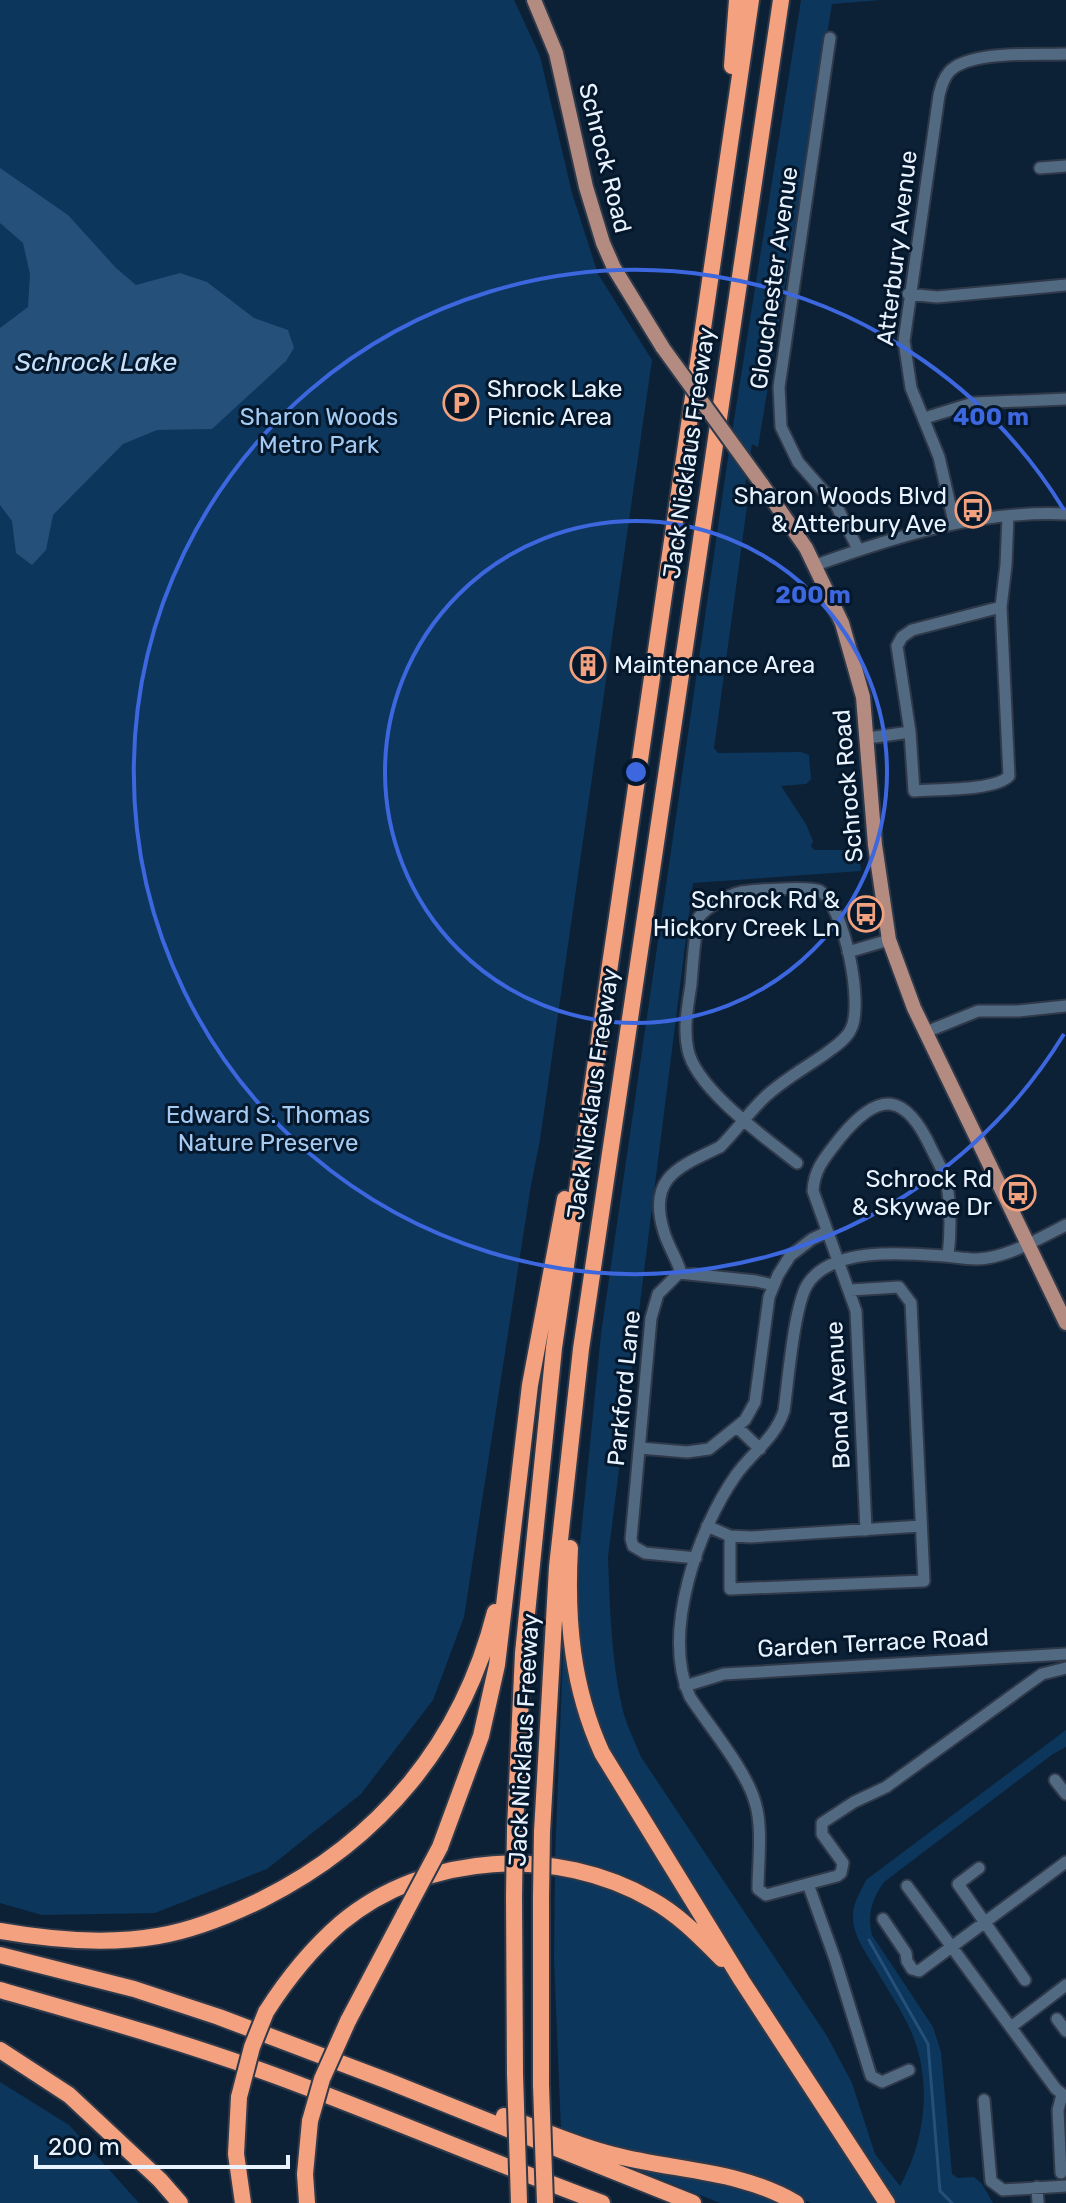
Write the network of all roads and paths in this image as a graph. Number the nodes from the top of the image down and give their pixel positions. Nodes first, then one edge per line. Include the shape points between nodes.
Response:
1 (534, 0) edge
2 (737, 0) edge
3 (751, 0) edge
4 (783, 0) edge
5 (830, 38) dead end
6 (1066, 54) edge
7 (728, 159) junction
8 (1066, 166) edge
9 (1040, 168) dead end
10 (1066, 285) edge
11 (908, 294) junction
12 (1066, 399) edge
13 (925, 418) junction
14 (1066, 514) edge
15 (1008, 516) junction
16 (954, 522) junction
17 (858, 549) junction
18 (816, 565) junction
19 (1001, 607) junction
20 (910, 732) junction
21 (868, 738) junction
22 (889, 940) junction
23 (848, 952) junction
24 (1066, 1006) edge
25 (926, 1032) junction
26 (592, 1089) junction
27 (744, 1120) junction
28 (797, 1163) dead end
29 (1066, 1225) edge
30 (827, 1232) junction
31 (1027, 1244) junction
32 (948, 1256) junction
33 (838, 1261) junction
34 (681, 1273) junction
35 (773, 1285) junction
36 (850, 1290) junction
37 (1060, 1297) edge
38 (1066, 1323) edge
39 (577, 1380) junction
40 (737, 1427) junction
41 (640, 1448) junction
42 (760, 1449) junction
43 (707, 1526) junction
44 (921, 1526) junction
45 (866, 1530) junction
46 (512, 1532) junction
47 (730, 1536) junction
48 (696, 1558) junction
49 (1066, 1654) edge
50 (1066, 1668) edge
51 (685, 1686) junction
52 (1055, 1780) dead end
53 (1066, 1794) edge
54 (1066, 1862) edge
55 (979, 1868) dead end
56 (808, 1884) junction
57 (907, 1886) dead end
58 (883, 1919) dead end
59 (985, 1923) junction
60 (0, 1931) edge
61 (952, 1948) junction
62 (0, 1955) edge
63 (1025, 1980) dead end
64 (742, 1981) junction
65 (1066, 1985) edge
66 (0, 1990) edge
67 (1057, 2019) dead end
68 (1011, 2027) junction
69 (1066, 2031) edge
70 (0, 2050) edge
71 (909, 2070) dead end
72 (388, 2081) junction
73 (1064, 2096) edge
74 (984, 2100) dead end
75 (1061, 2173) dead end
76 (1066, 2186) edge
77 (1037, 2187) junction
78 (599, 2202) edge
79 (180, 2203) edge
80 (243, 2203) edge
81 (307, 2203) edge
82 (519, 2203) edge
83 (545, 2203) edge
84 (693, 2203) edge
85 (796, 2203) edge
86 (887, 2203) edge
87 (1038, 2203) edge

1 - 18 main road, Schrock Road, bridge via 556,53 586,187 614,268 663,348
2 - 7 highway
3 - 7 highway, Jack Nicklaus Freeway
4 - 39 highway, Jack Nicklaus Freeway
5 - 17 street, Glouchester Avenue via 779,387 781,427 798,462 836,505
6 - 11 street, Atterbury Avenue via 979,58 963,62 943,82
7 - 26 highway, Jack Nicklaus Freeway
8 - 9 street
10 - 11 street via 950,297
11 - 13 street, Atterbury Avenue via 906,366
12 - 13 street via 973,403
13 - 16 street, Atterbury Avenue
14 - 15 street
15 - 16 street
15 - 19 street
16 - 17 street
17 - 18 street
18 - 21 main road, Schrock Road via 840,616 863,697
19 - 20 street via 902,637 897,646
19 - 20 street via 1009,776 991,785 914,791
20 - 21 street
21 - 22 main road, Schrock Road
22 - 23 street
22 - 25 main road, Schrock Road
23 - 27 street via 855,978 851,1030 765,1097
23 - 27 street via 832,906 824,893 810,889 740,893 699,917 685,1025 688,1053 701,1078
24 - 25 street via 978,1011
25 - 31 main road, Schrock Road
26 - 46 highway via 542,1317
26 - 82 highway, Jack Nicklaus Freeway, bridge via 554,1348 523,1653 514,1896
27 - 28 street
27 - 34 street via 720,1147 674,1170 658,1200
29 - 31 street
30 - 32 street via 813,1191 820,1163 865,1111 881,1104 898,1105 923,1130 946,1180 952,1223
30 - 33 street
30 - 35 street via 790,1256
31 - 32 street via 984,1259
31 - 37 main road, Schrock Road
32 - 33 street
33 - 36 street, Bond Avenue
33 - 42 street via 820,1270 803,1293 784,1411 778,1428
34 - 35 street
34 - 41 street, Parkford Lane via 658,1294 651,1318
35 - 40 street via 755,1402
36 - 44 street via 899,1287 911,1303
36 - 45 street, Bond Avenue via 858,1333
37 - 38 main road, Schrock Road
39 - 64 highway via 569,1615 582,1703 620,1786
39 - 83 highway, Jack Nicklaus Freeway, bridge via 557,1567 542,1832 539,1992
40 - 41 street via 709,1449
40 - 42 street
41 - 48 street, Parkford Lane via 633,1546 645,1553
42 - 43 street via 738,1472
43 - 47 street
43 - 48 street
44 - 45 street
44 - 47 street via 924,1581 730,1589
45 - 47 street
46 - 60 highway via 488,1640 442,1740 396,1800 325,1863 242,1909 160,1936 102,1940
46 - 81 highway, bridge via 497,1665 481,1736 440,1847 322,2079 310,2121
48 - 51 street via 682,1615 679,1651
49 - 51 street, Garden Terrace Road via 724,1674
50 - 56 street via 1042,1674 886,1787 826,1820 820,1831 843,1868 837,1876
51 - 56 street via 756,1804 759,1893
52 - 53 street
54 - 59 street
55 - 59 street via 958,1884
56 - 71 street via 871,2076 882,2082
57 - 61 street
58 - 61 street via 915,1971
59 - 61 street
59 - 63 street
61 - 68 street
62 - 72 highway via 139,1990
64 - 80 highway, bridge via 689,1926 652,1899 610,1881 555,1866 519,1864 476,1865 420,1879 362,1907 311,1951 266,2012 239,2097 236,2154
64 - 86 highway
65 - 68 street
66 - 78 highway via 275,2076
67 - 69 street
68 - 73 street
70 - 79 highway via 69,2095
72 - 84 highway
72 - 85 highway via 612,2155 735,2179
73 - 75 street via 1058,2110
74 - 77 street via 991,2181 1003,2190
76 - 77 street
77 - 87 street

